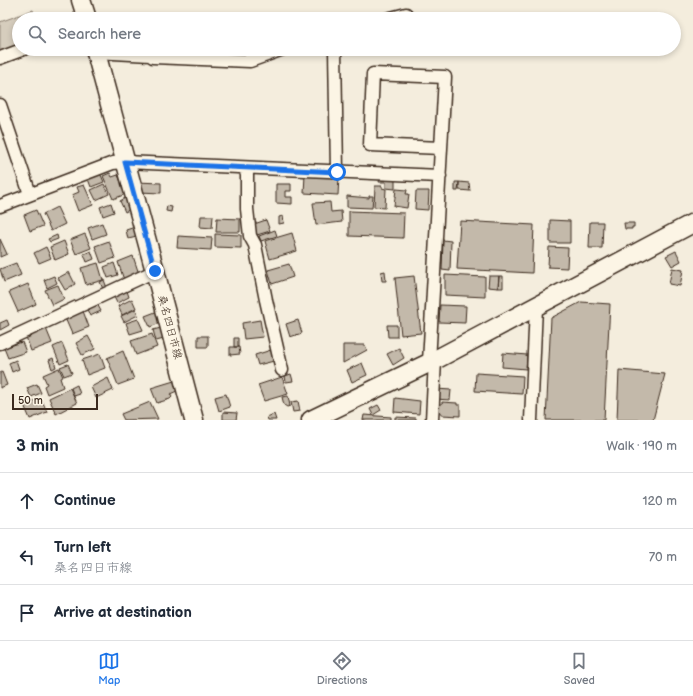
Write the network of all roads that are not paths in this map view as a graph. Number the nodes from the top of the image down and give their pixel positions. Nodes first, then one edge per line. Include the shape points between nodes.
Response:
1 (81, 0) edge
2 (85, 12) edge
3 (12, 54) edge
4 (97, 56) edge
5 (152, 56) edge
6 (264, 56) edge
7 (335, 56) edge
8 (0, 58) edge
9 (0, 105) edge
10 (441, 148) junction
11 (125, 162) junction
12 (245, 168) junction
13 (337, 172) junction
14 (440, 176) junction
15 (30, 194) junction
16 (0, 206) edge
17 (693, 223) edge
18 (155, 271) junction
19 (536, 307) junction
20 (0, 343) edge
21 (432, 361) junction
22 (282, 370) dead end
23 (194, 420) edge
24 (311, 420) edge
25 (432, 420) edge
26 (531, 420) edge

1 - 2 street
3 - 8 street
4 - 11 street, 桑名四日市線
5 - 6 street via 250,61
7 - 13 street
9 - 15 street
10 - 10 street via 445,77 373,74 370,145
10 - 14 street
11 - 12 street
11 - 15 street via 113,163
11 - 18 street, 桑名四日市線
12 - 13 street
12 - 22 street via 246,209 250,236 255,245
13 - 14 street
14 - 21 street
15 - 16 street
17 - 19 street
18 - 20 street
18 - 23 street, 桑名四日市線
19 - 21 street
19 - 26 street
21 - 24 street
21 - 25 street

